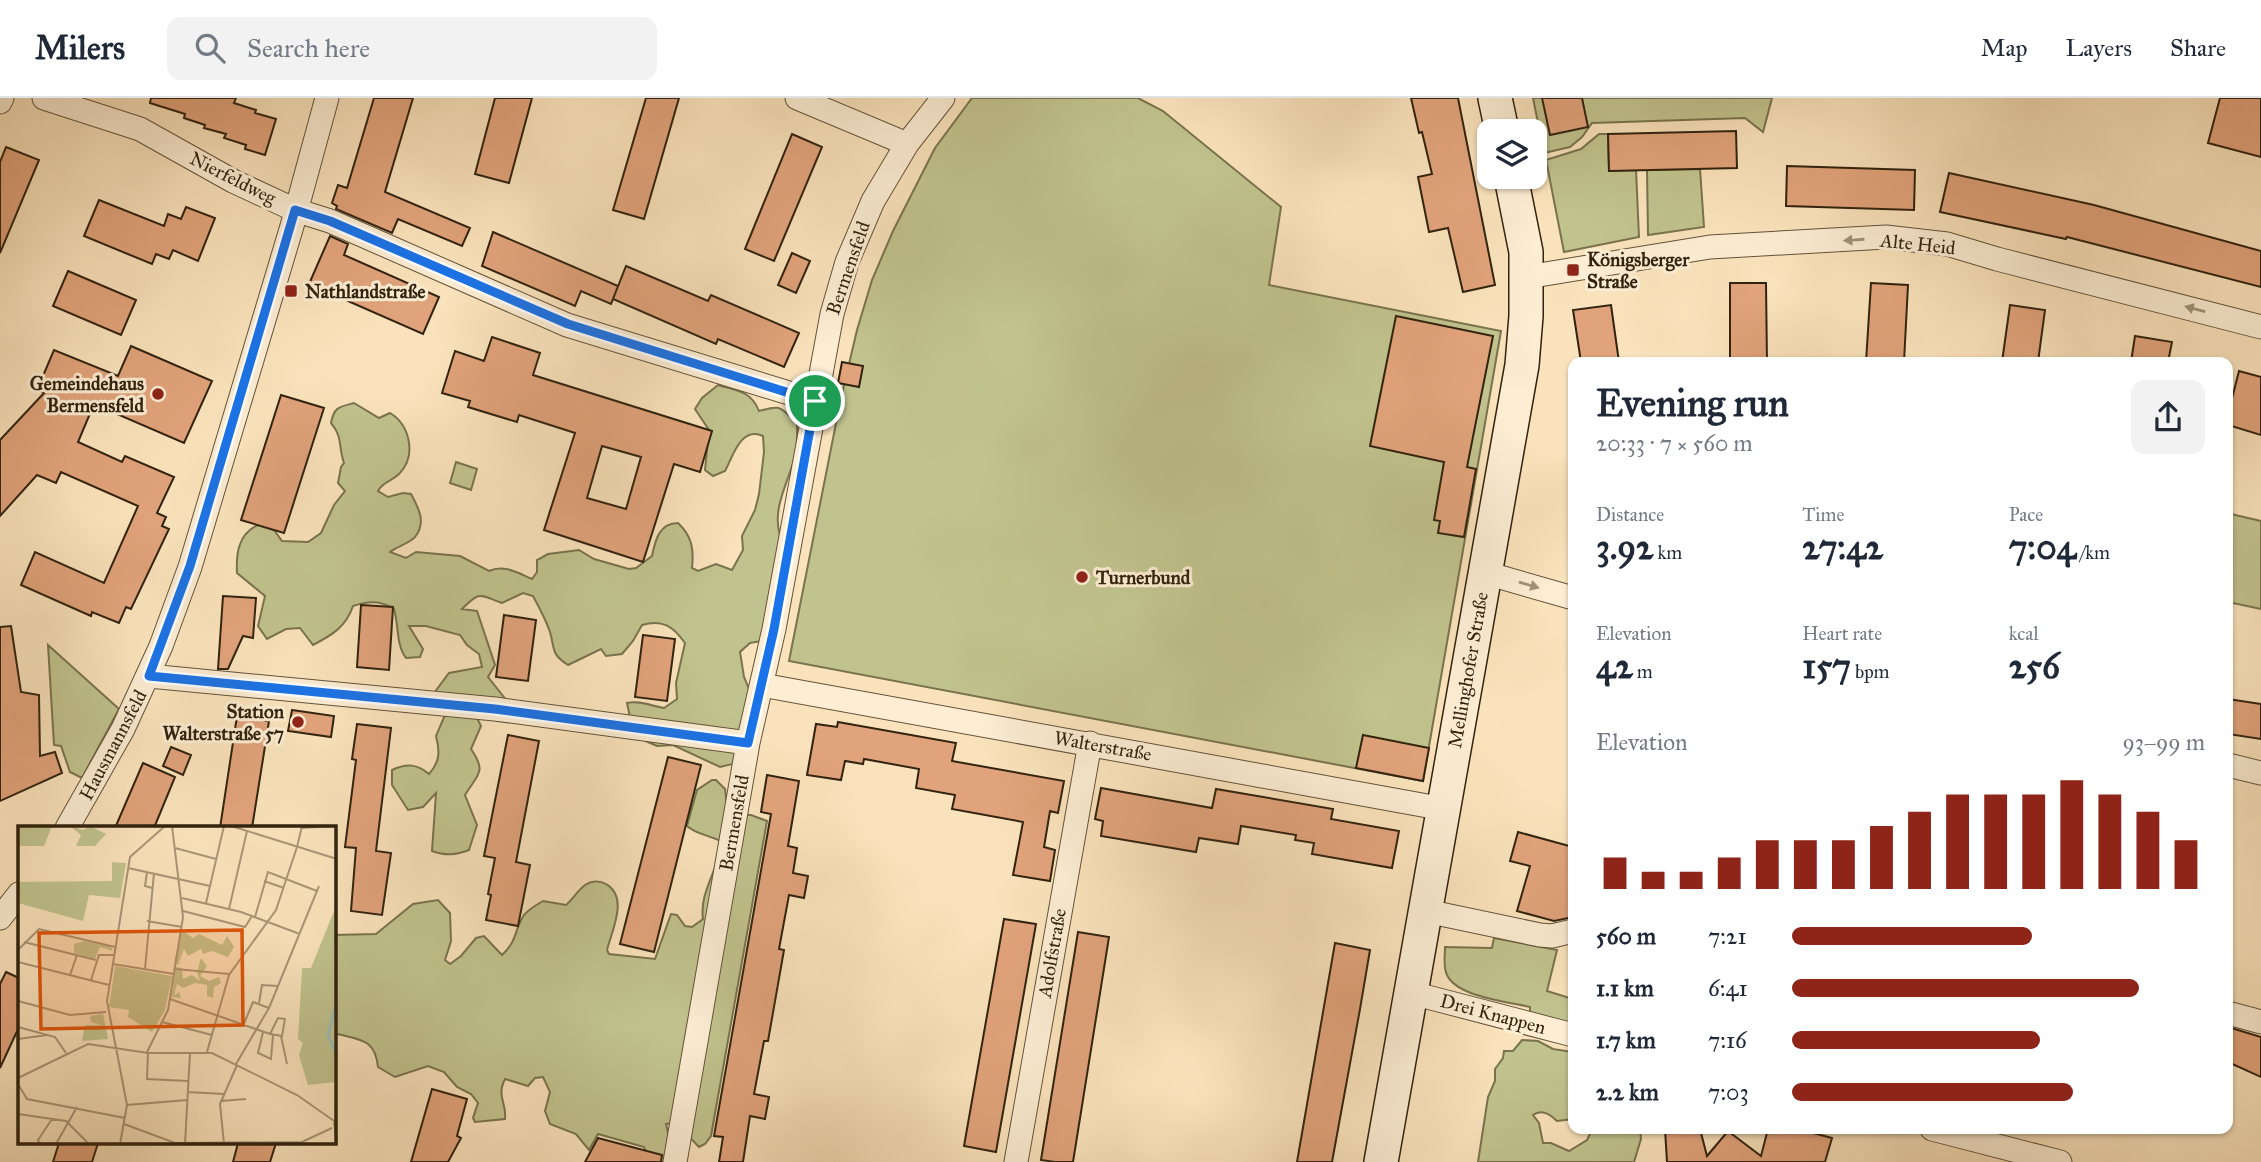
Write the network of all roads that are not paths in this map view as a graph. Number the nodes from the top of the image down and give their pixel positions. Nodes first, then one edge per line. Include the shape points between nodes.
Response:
1 (44, 98) edge
2 (327, 98) edge
3 (797, 98) edge
4 (943, 98) edge
5 (1495, 98) edge
6 (1499, 119) edge
7 (907, 144) junction
8 (1513, 189) edge
9 (295, 210) junction
10 (1527, 277) junction
11 (2261, 327) edge
12 (815, 401) junction
13 (1486, 573) junction
14 (1568, 597) edge
15 (149, 676) junction
16 (762, 685) junction
17 (748, 743) junction
18 (1090, 743) junction
19 (2233, 766) edge
20 (2261, 773) edge
21 (1444, 808) junction
22 (68, 826) edge
23 (18, 895) edge
24 (1426, 911) junction
25 (0, 918) edge
26 (1568, 932) edge
27 (1412, 993) junction
28 (2233, 1014) edge
29 (2261, 1022) edge
30 (1568, 1034) edge
31 (1951, 1134) edge
32 (675, 1162) edge
33 (1016, 1162) edge
34 (1381, 1162) edge
35 (2060, 1162) edge

1 - 9 street, Nierfeldweg via 140,129
2 - 9 street, Hausmannsfeld
3 - 7 street
4 - 7 street, Bermensfeld
5 - 6 main road
7 - 12 street, Bermensfeld via 870,207 847,262
8 - 10 main road, Mellinghofer Straße
9 - 12 street, Nierfeldweg via 568,324
9 - 15 street, Hausmannsfeld via 190,566
11 -> 10 street, Alte Heid via 1959,247 1886,237 1679,251
10 - 13 main road, Mellinghofer Straße via 1520,375
12 - 16 street, Bermensfeld
13 -> 14 street
13 - 21 main road, Mellinghofer Straße
15 - 17 street via 495,709
15 - 22 street, Hausmannsfeld
16 - 17 street, Bermensfeld
16 - 18 street, Walterstraße
17 - 32 street, Bermensfeld
18 - 21 street, Walterstraße
18 - 33 street, Adolfstraße
19 - 20 street
21 - 24 main road, Mellinghofer Straße
23 - 25 street
24 - 26 street via 1539,935
24 - 27 main road, Mellinghofer Straße
27 - 30 street, Drei Knappen
27 - 34 main road, Mellinghofer Straße
28 - 29 street
31 - 35 street

